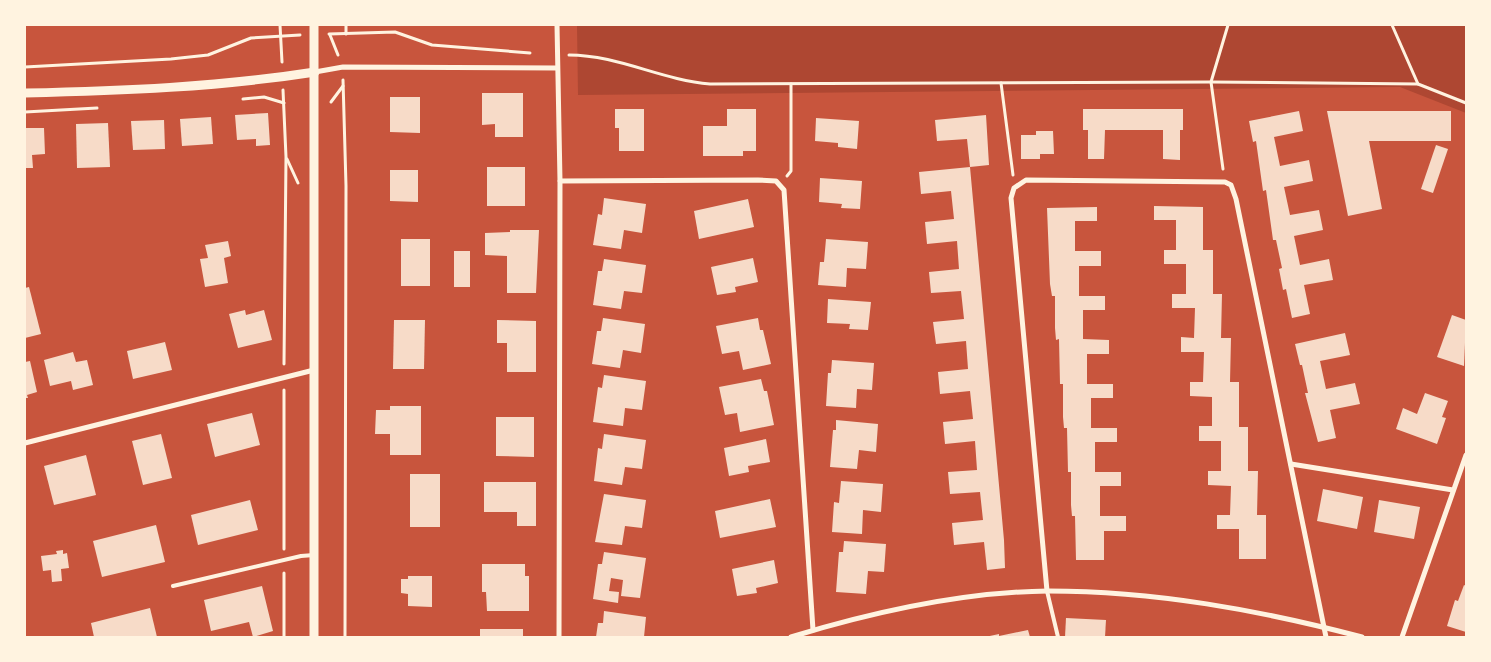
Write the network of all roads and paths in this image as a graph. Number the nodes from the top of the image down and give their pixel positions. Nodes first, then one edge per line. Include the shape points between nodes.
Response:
1 (329, 25) edge
2 (346, 25) edge
3 (557, 25) edge
4 (1228, 25) edge
5 (1392, 25) edge
6 (314, 30) edge
7 (329, 34) junction
8 (346, 34) junction
9 (556, 54) junction
10 (25, 67) edge
11 (343, 67) junction
12 (557, 68) junction
13 (314, 72) junction
14 (1211, 82) junction
15 (1001, 83) junction
16 (791, 84) junction
17 (1418, 84) junction
18 (343, 86) dead end
19 (25, 93) edge
20 (1466, 103) edge
21 (286, 156) dead end
22 (560, 181) junction
23 (1224, 182) junction
24 (781, 185) junction
25 (1014, 188) junction
26 (314, 370) junction
27 (284, 377) junction
28 (25, 443) edge
29 (1466, 455) edge
30 (1292, 464) junction
31 (1453, 490) junction
32 (314, 555) junction
33 (284, 560) junction
34 (172, 586) dead end
35 (1047, 592) junction
36 (1324, 627) junction
37 (813, 630) junction
38 (284, 637) edge
39 (314, 637) edge
40 (345, 637) edge
41 (559, 637) edge
42 (792, 637) edge
43 (815, 637) edge
44 (1058, 637) edge
45 (1326, 637) edge
46 (1362, 637) edge
47 (1402, 637) edge

1 - 7 path
2 - 8 path
3 - 9 street
4 - 14 path
5 - 17 path
6 - 7 path
6 - 10 path via 251,38 208,55
6 - 13 street
7 - 8 path
7 - 11 path
8 - 9 path via 395,32 432,45
9 - 12 street
9 - 16 path via 606,57 689,82
11 - 12 street
11 - 13 street
12 - 22 street
13 - 19 street via 110,92
13 - 26 street
14 - 15 path
14 - 17 path
14 - 23 path
15 - 16 path
15 - 25 path
16 - 24 path via 792,171
17 - 20 path
18 - 40 path via 346,186
21 - 27 path
22 - 24 street via 758,180 776,181
22 - 41 street
23 - 25 street via 1026,180
23 - 30 street via 1232,185 1236,199
24 - 37 street
25 - 35 street via 1012,198
26 - 27 street
26 - 32 street
27 - 28 street
27 - 33 path
29 - 31 street
30 - 31 street
30 - 36 street
31 - 47 street
32 - 33 lane
32 - 39 street
33 - 34 lane
33 - 38 path
35 - 36 street via 1171,598
35 - 37 street via 963,598
35 - 44 lane
36 - 45 street
36 - 46 street
37 - 42 street
37 - 43 lane

